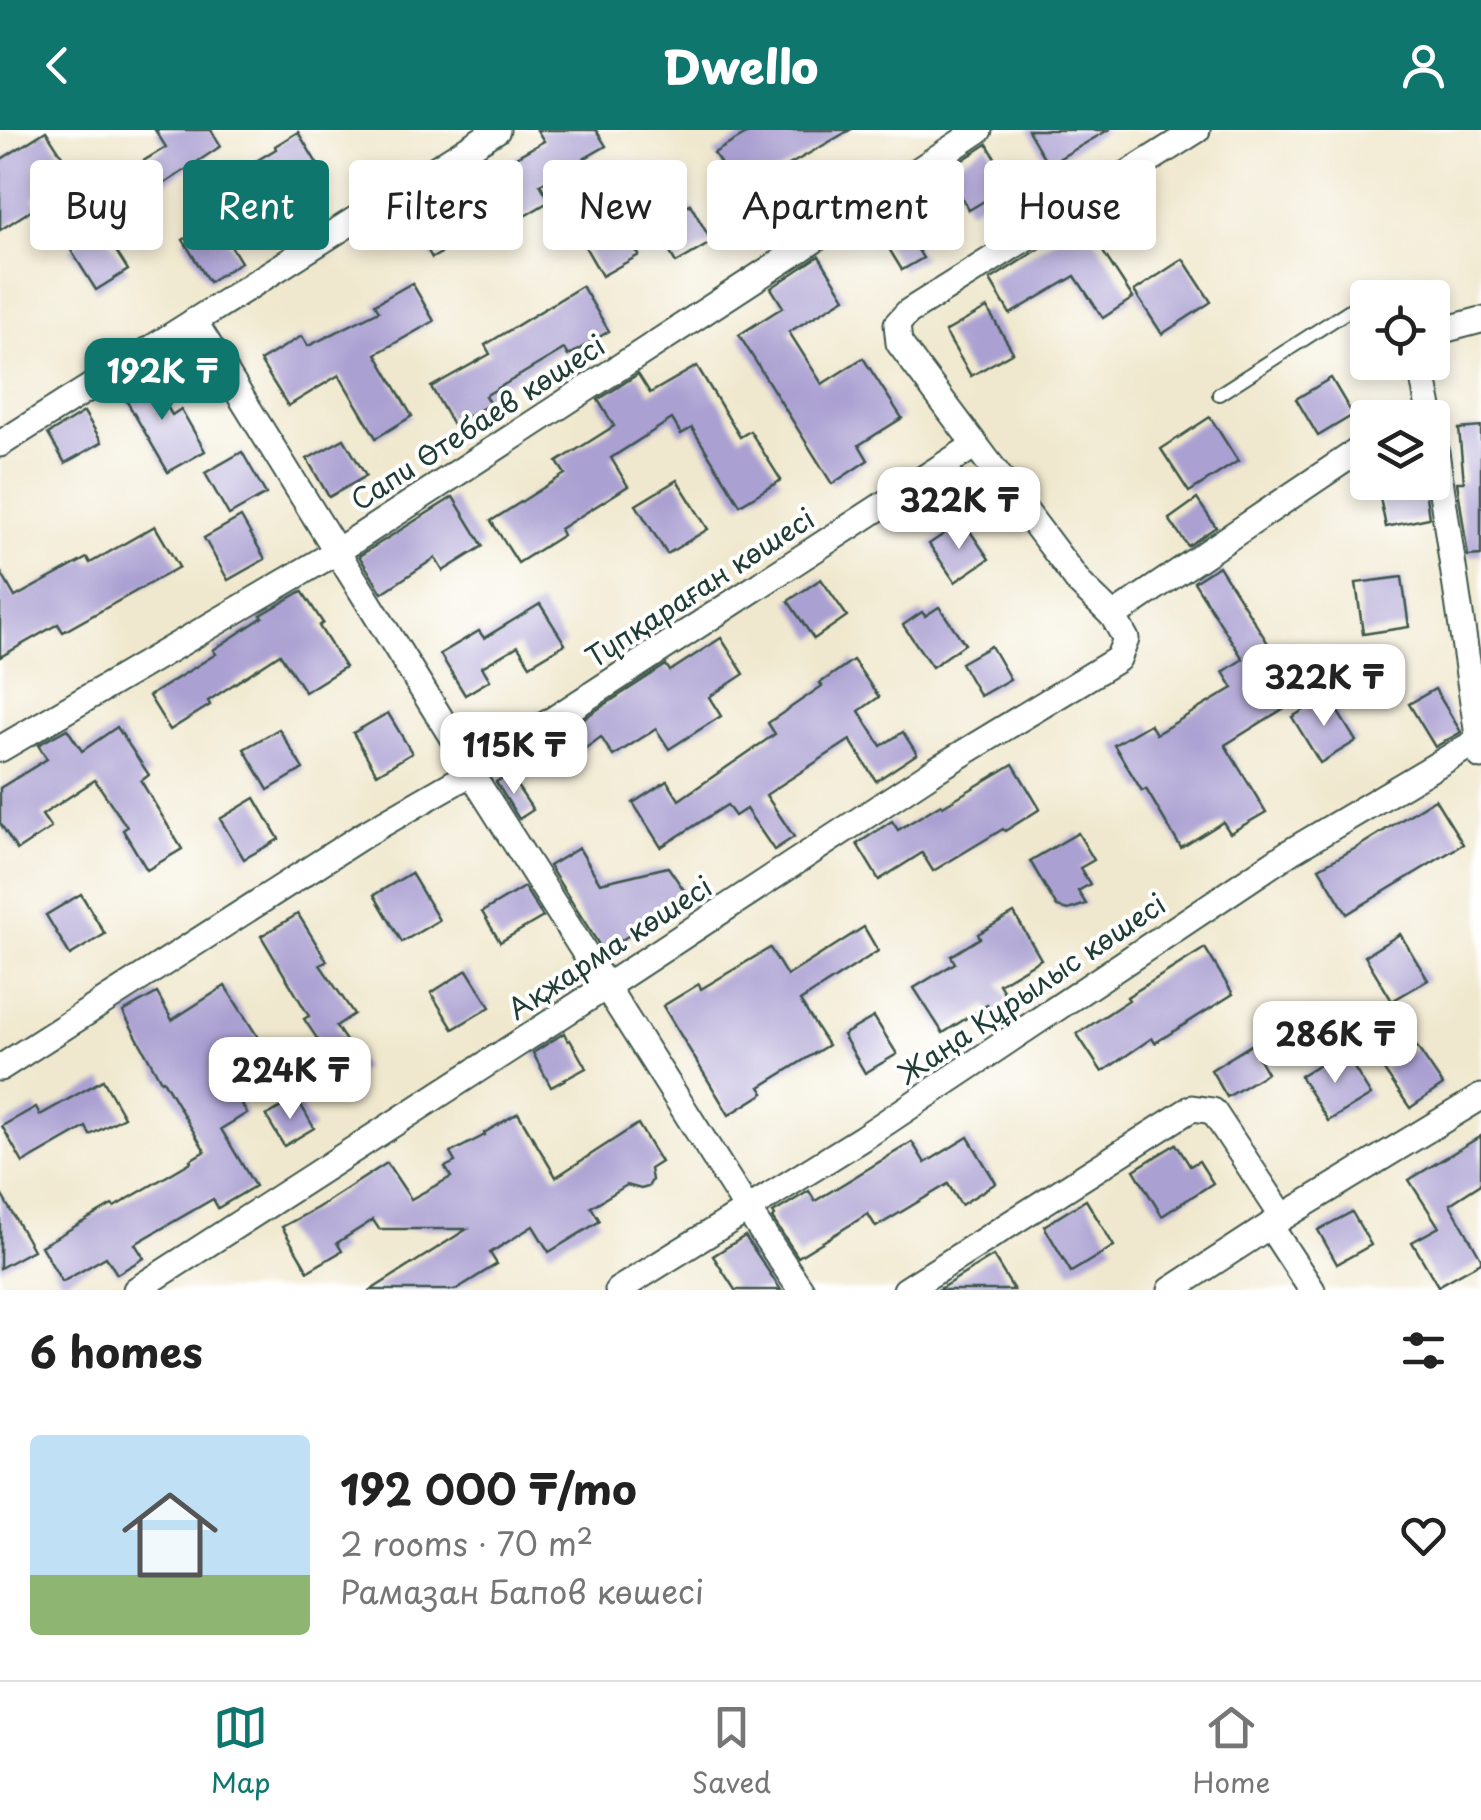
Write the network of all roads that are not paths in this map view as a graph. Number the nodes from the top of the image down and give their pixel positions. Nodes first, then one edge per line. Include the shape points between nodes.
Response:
1 (497, 130) edge
2 (979, 130) edge
3 (1197, 130) edge
4 (1350, 310) edge
5 (1481, 320) edge
6 (194, 321) junction
7 (1450, 328) edge
8 (1219, 394) dead end
9 (0, 444) edge
10 (974, 445) junction
11 (1350, 456) edge
12 (1444, 500) edge
13 (336, 552) junction
14 (1113, 616) junction
15 (1480, 748) edge
16 (0, 750) edge
17 (471, 773) junction
18 (607, 986) junction
19 (0, 1068) edge
20 (1481, 1097) edge
21 (747, 1209) junction
22 (1276, 1221) junction
23 (136, 1290) edge
24 (618, 1290) edge
25 (801, 1290) edge
26 (906, 1290) edge
27 (1171, 1290) edge
28 (1312, 1290) edge

1 - 6 street
2 - 13 street, Сапи Өтебаев көшесі
3 - 10 street via 897,324 899,343
4 - 8 lane
5 - 7 street
6 - 9 street
6 - 13 street
10 - 14 street via 1080,584
10 - 17 street, Түпқараған көшесі
11 - 14 street
12 - 15 street
13 - 16 street, Сапи Өтебаев көшесі
13 - 17 street
14 - 18 street, Ақжарма көшесі via 1126,640 1118,658
15 - 21 street, Жаңа Құрылыс көшесі via 1290,852
17 - 18 street
17 - 19 street, Түпқараған көшесі
18 - 21 street
18 - 23 street, Ақжарма көшесі
20 - 22 street
21 - 24 street, Жаңа Құрылыс көшесі
21 - 25 street
22 - 26 street via 1213,1111 1192,1108
22 - 27 street
22 - 28 street

